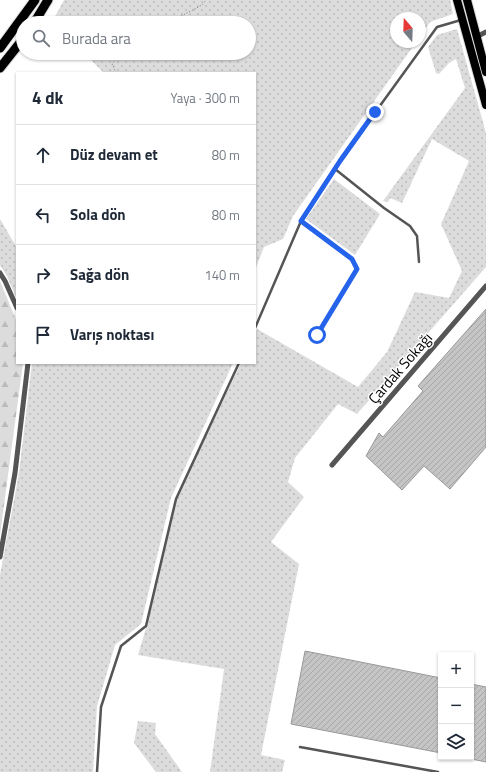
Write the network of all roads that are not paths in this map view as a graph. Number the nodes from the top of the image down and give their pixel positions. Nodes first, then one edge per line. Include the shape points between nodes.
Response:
1 (35, 0) edge
2 (48, 0) edge
3 (457, 0) edge
4 (467, 0) edge
5 (23, 16) edge
6 (38, 16) edge
7 (462, 19) junction
8 (16, 26) edge
9 (486, 32) edge
10 (476, 37) junction
11 (0, 48) edge
12 (16, 48) edge
13 (0, 69) edge
14 (486, 72) edge
15 (486, 105) edge
16 (335, 169) junction
17 (301, 221) junction
18 (419, 262) dead end
19 (0, 273) edge
20 (486, 286) edge
21 (16, 306) edge
22 (256, 326) edge
23 (317, 335) dead end
24 (28, 364) edge
25 (239, 364) edge
26 (332, 465) dead end
27 (0, 557) edge
28 (300, 747) dead end
29 (97, 772) edge
30 (438, 772) edge

1 - 5 highway
2 - 6 highway
3 - 7 main road
4 - 10 main road
7 - 15 main road
7 - 16 lane via 437,27
8 - 11 highway
9 - 10 street
10 - 14 main road
12 - 13 highway
16 - 17 lane
16 - 18 lane via 410,226 417,236
17 - 22 lane
17 - 23 lane via 352,259 357,269
19 - 21 street
20 - 26 street, Çardak Sokağı
24 - 27 street
25 - 29 lane via 176,498 146,626 120,646 101,707
28 - 30 lane

